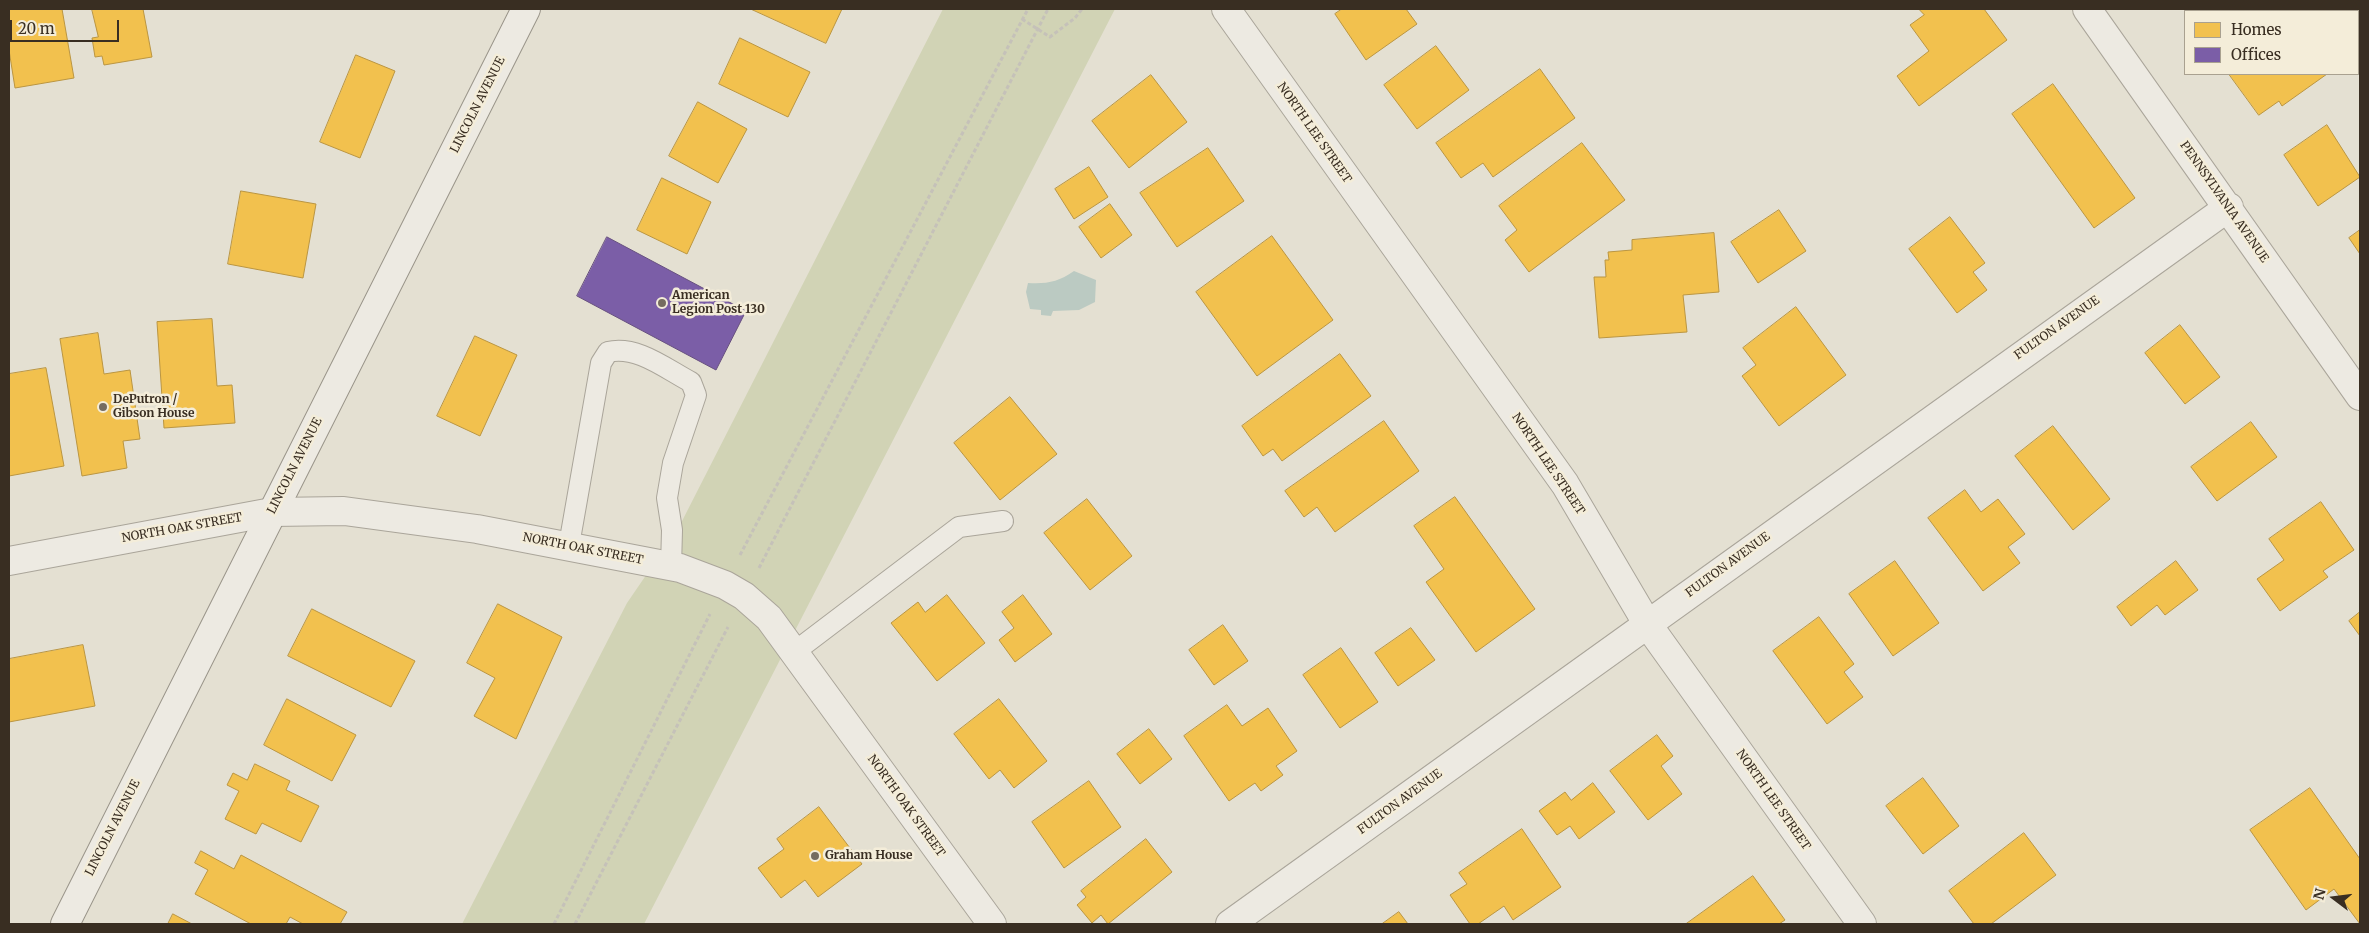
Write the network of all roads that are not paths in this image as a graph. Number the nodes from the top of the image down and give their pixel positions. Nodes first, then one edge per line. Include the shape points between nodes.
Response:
1 (526, 9) edge
2 (1226, 9) edge
3 (2088, 9) edge
4 (2229, 207) junction
5 (2360, 396) edge
6 (272, 512) junction
7 (1004, 521) dead end
8 (568, 545) junction
9 (9, 561) edge
10 (671, 567) junction
11 (1648, 625) junction
12 (793, 653) junction
13 (65, 924) edge
14 (992, 924) edge
15 (1230, 924) edge
16 (1862, 924) edge

1 - 6 street, LINCOLN AVENUE
2 - 11 street, NORTH LEE STREET via 1565,484
3 - 4 street, PENNSYLVANIA AVENUE
4 - 5 street, PENNSYLVANIA AVENUE
4 - 11 street, FULTON AVENUE
6 - 8 street, NORTH OAK STREET via 344,511 384,515
6 - 9 street, NORTH OAK STREET
6 - 13 street, LINCOLN AVENUE
7 - 12 lane via 959,527
8 - 10 street, NORTH OAK STREET
8 - 10 lane via 601,363 608,352 620,349 633,352 691,382 696,395 673,463 667,498 672,530
10 - 12 street, NORTH OAK STREET via 734,591 769,618
11 - 15 street, FULTON AVENUE
11 - 16 street, NORTH LEE STREET
12 - 14 street, NORTH OAK STREET

